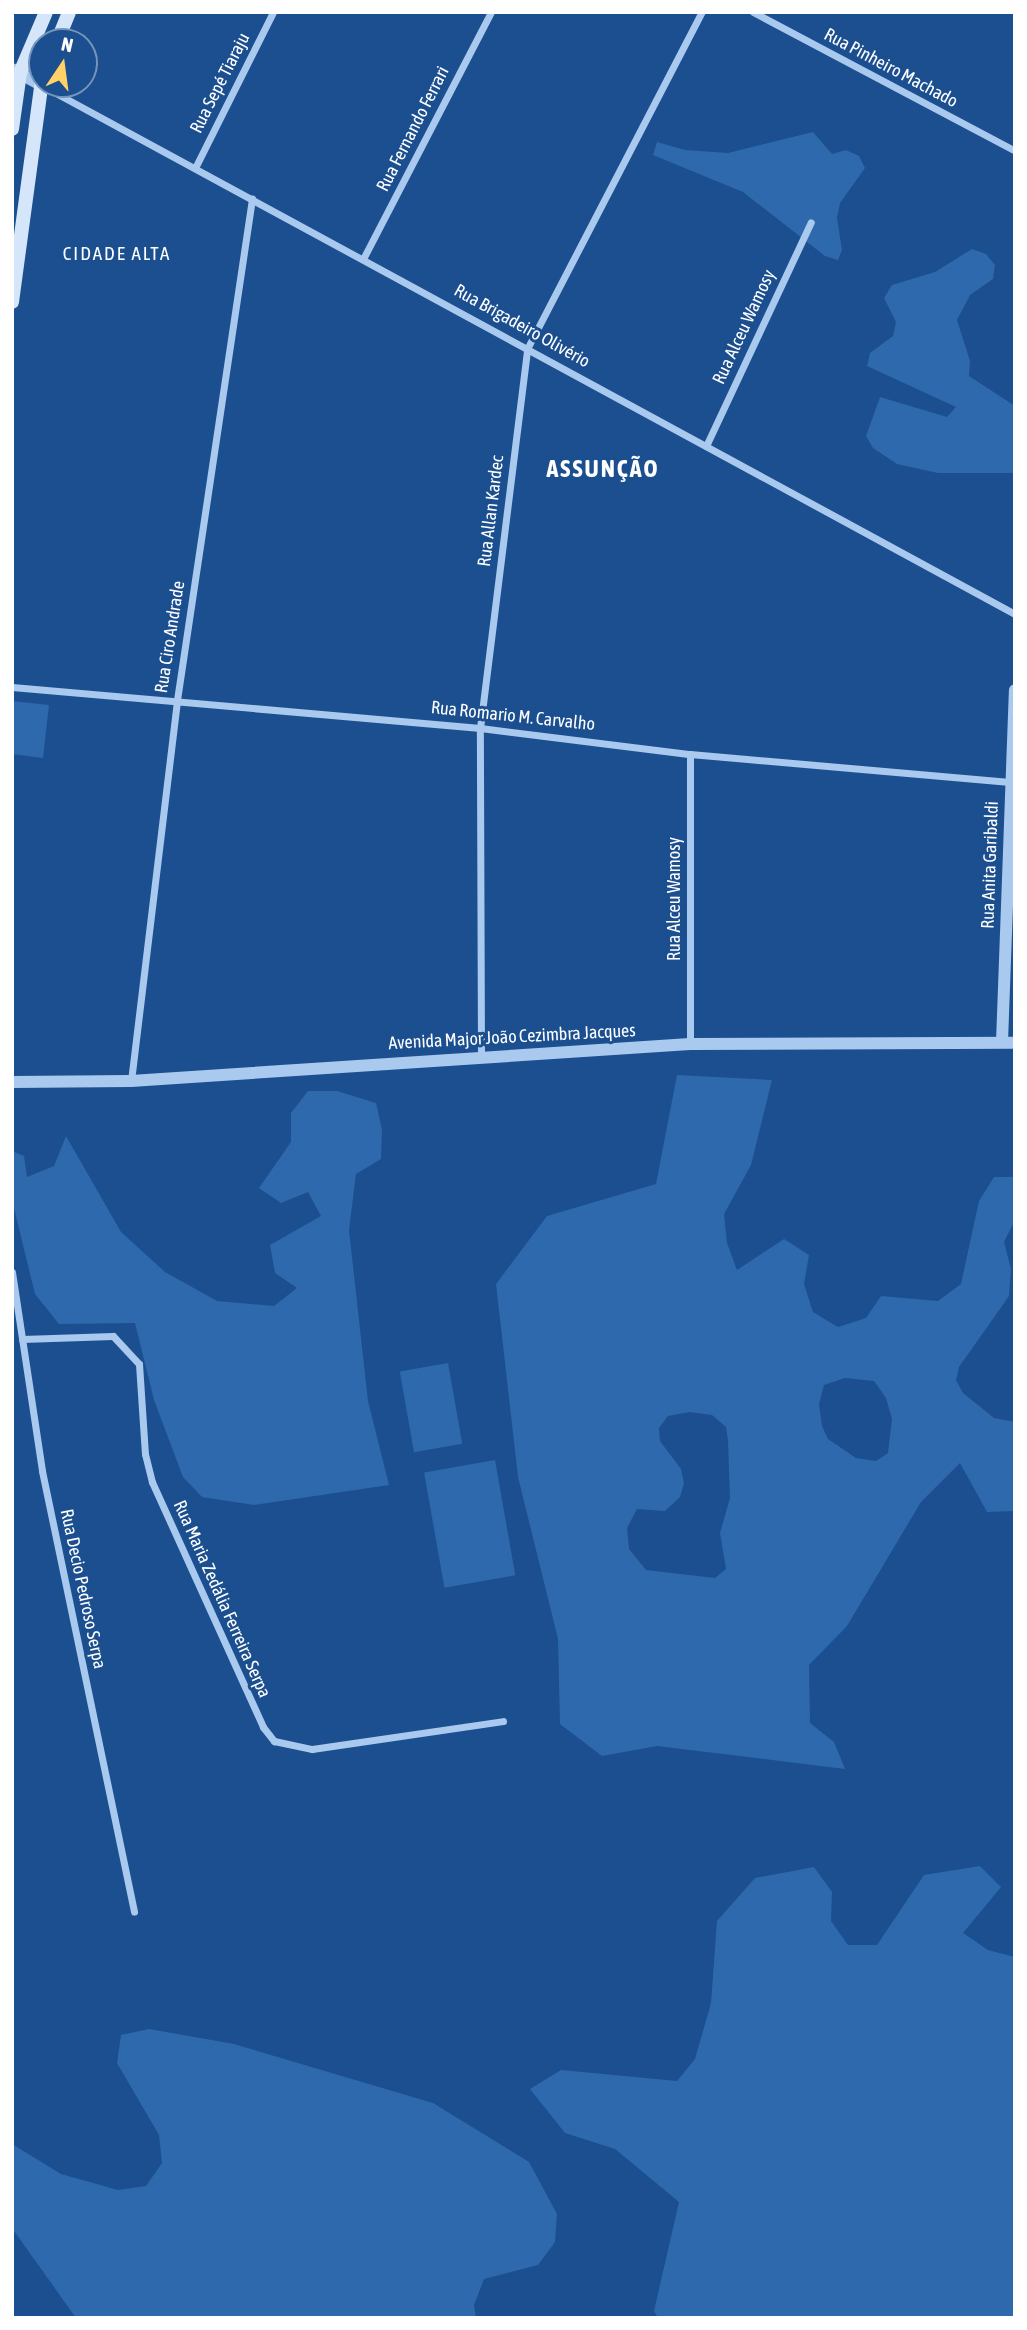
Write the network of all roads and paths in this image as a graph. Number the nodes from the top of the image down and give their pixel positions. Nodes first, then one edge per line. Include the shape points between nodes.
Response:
1 (46, 12) edge
2 (273, 12) edge
3 (491, 12) edge
4 (702, 12) edge
5 (753, 12) edge
6 (16, 71) edge
7 (39, 98) edge
8 (68, 98) edge
9 (12, 129) edge
10 (1015, 151) edge
11 (195, 168) junction
12 (252, 199) junction
13 (811, 222) dead end
14 (363, 259) junction
15 (12, 302) edge
16 (527, 349) junction
17 (706, 446) junction
18 (1015, 614) edge
19 (12, 687) edge
20 (1015, 690) edge
21 (177, 700) junction
22 (480, 728) junction
23 (691, 754) junction
24 (1010, 782) junction
25 (1012, 860) edge
26 (1001, 1015) junction
27 (1015, 1017) edge
28 (1008, 1042) edge
29 (690, 1045) junction
30 (481, 1056) junction
31 (131, 1081) junction
32 (12, 1082) edge
33 (12, 1272) edge
34 (22, 1339) junction
35 (503, 1721) dead end
36 (134, 1911) dead end

1 - 6 main road
2 - 11 street, Rua Sepé Tiaraju
3 - 14 street, Rua Fernando Ferrari
4 - 16 street, Rua Allan Kardec
5 - 10 street, Rua Pinheiro Machado
6 - 9 main road
7 - 15 main road
8 - 11 street, Rua Brigadeiro Olivério
11 - 12 street, Rua Brigadeiro Olivério
12 - 14 street, Rua Brigadeiro Olivério
12 - 21 street, Rua Ciro Andrade
13 - 17 street, Rua Alceu Wamosy
14 - 16 street, Rua Brigadeiro Olivério
16 - 17 street, Rua Brigadeiro Olivério
16 - 22 street, Rua Allan Kardec
17 - 18 street, Rua Brigadeiro Olivério
19 - 21 street, Rua Romario M. Carvalho
20 - 24 street, Rua Anita Garibaldi
21 - 22 street, Rua Romario M. Carvalho
21 - 31 street, Rua Ciro Andrade
22 - 23 street, Rua Romario M. Carvalho
22 - 30 street, Rua Allan Kardec
23 - 24 street, Rua Romario M. Carvalho
23 - 29 street, Rua Alceu Wamosy
24 - 25 street, Rua Anita Garibaldi
25 - 26 street, Rua Anita Garibaldi
26 - 27 street
26 - 28 street, Rua Anita Garibaldi
28 - 29 street, Avenida Major João Cezimbra Jacques
29 - 30 street, Avenida Major João Cezimbra Jacques
30 - 31 street, Avenida Major João Cezimbra Jacques
31 - 32 street, Avenida Major João Cezimbra Jacques
33 - 34 street, Rua Decio Pedroso Serpa
34 - 35 street, Rua Maria Zedália Ferreira Serpa via 113,1336 139,1364 145,1454 152,1482 262,1727 274,1741 312,1749
34 - 36 street, Rua Decio Pedroso Serpa via 44,1483

